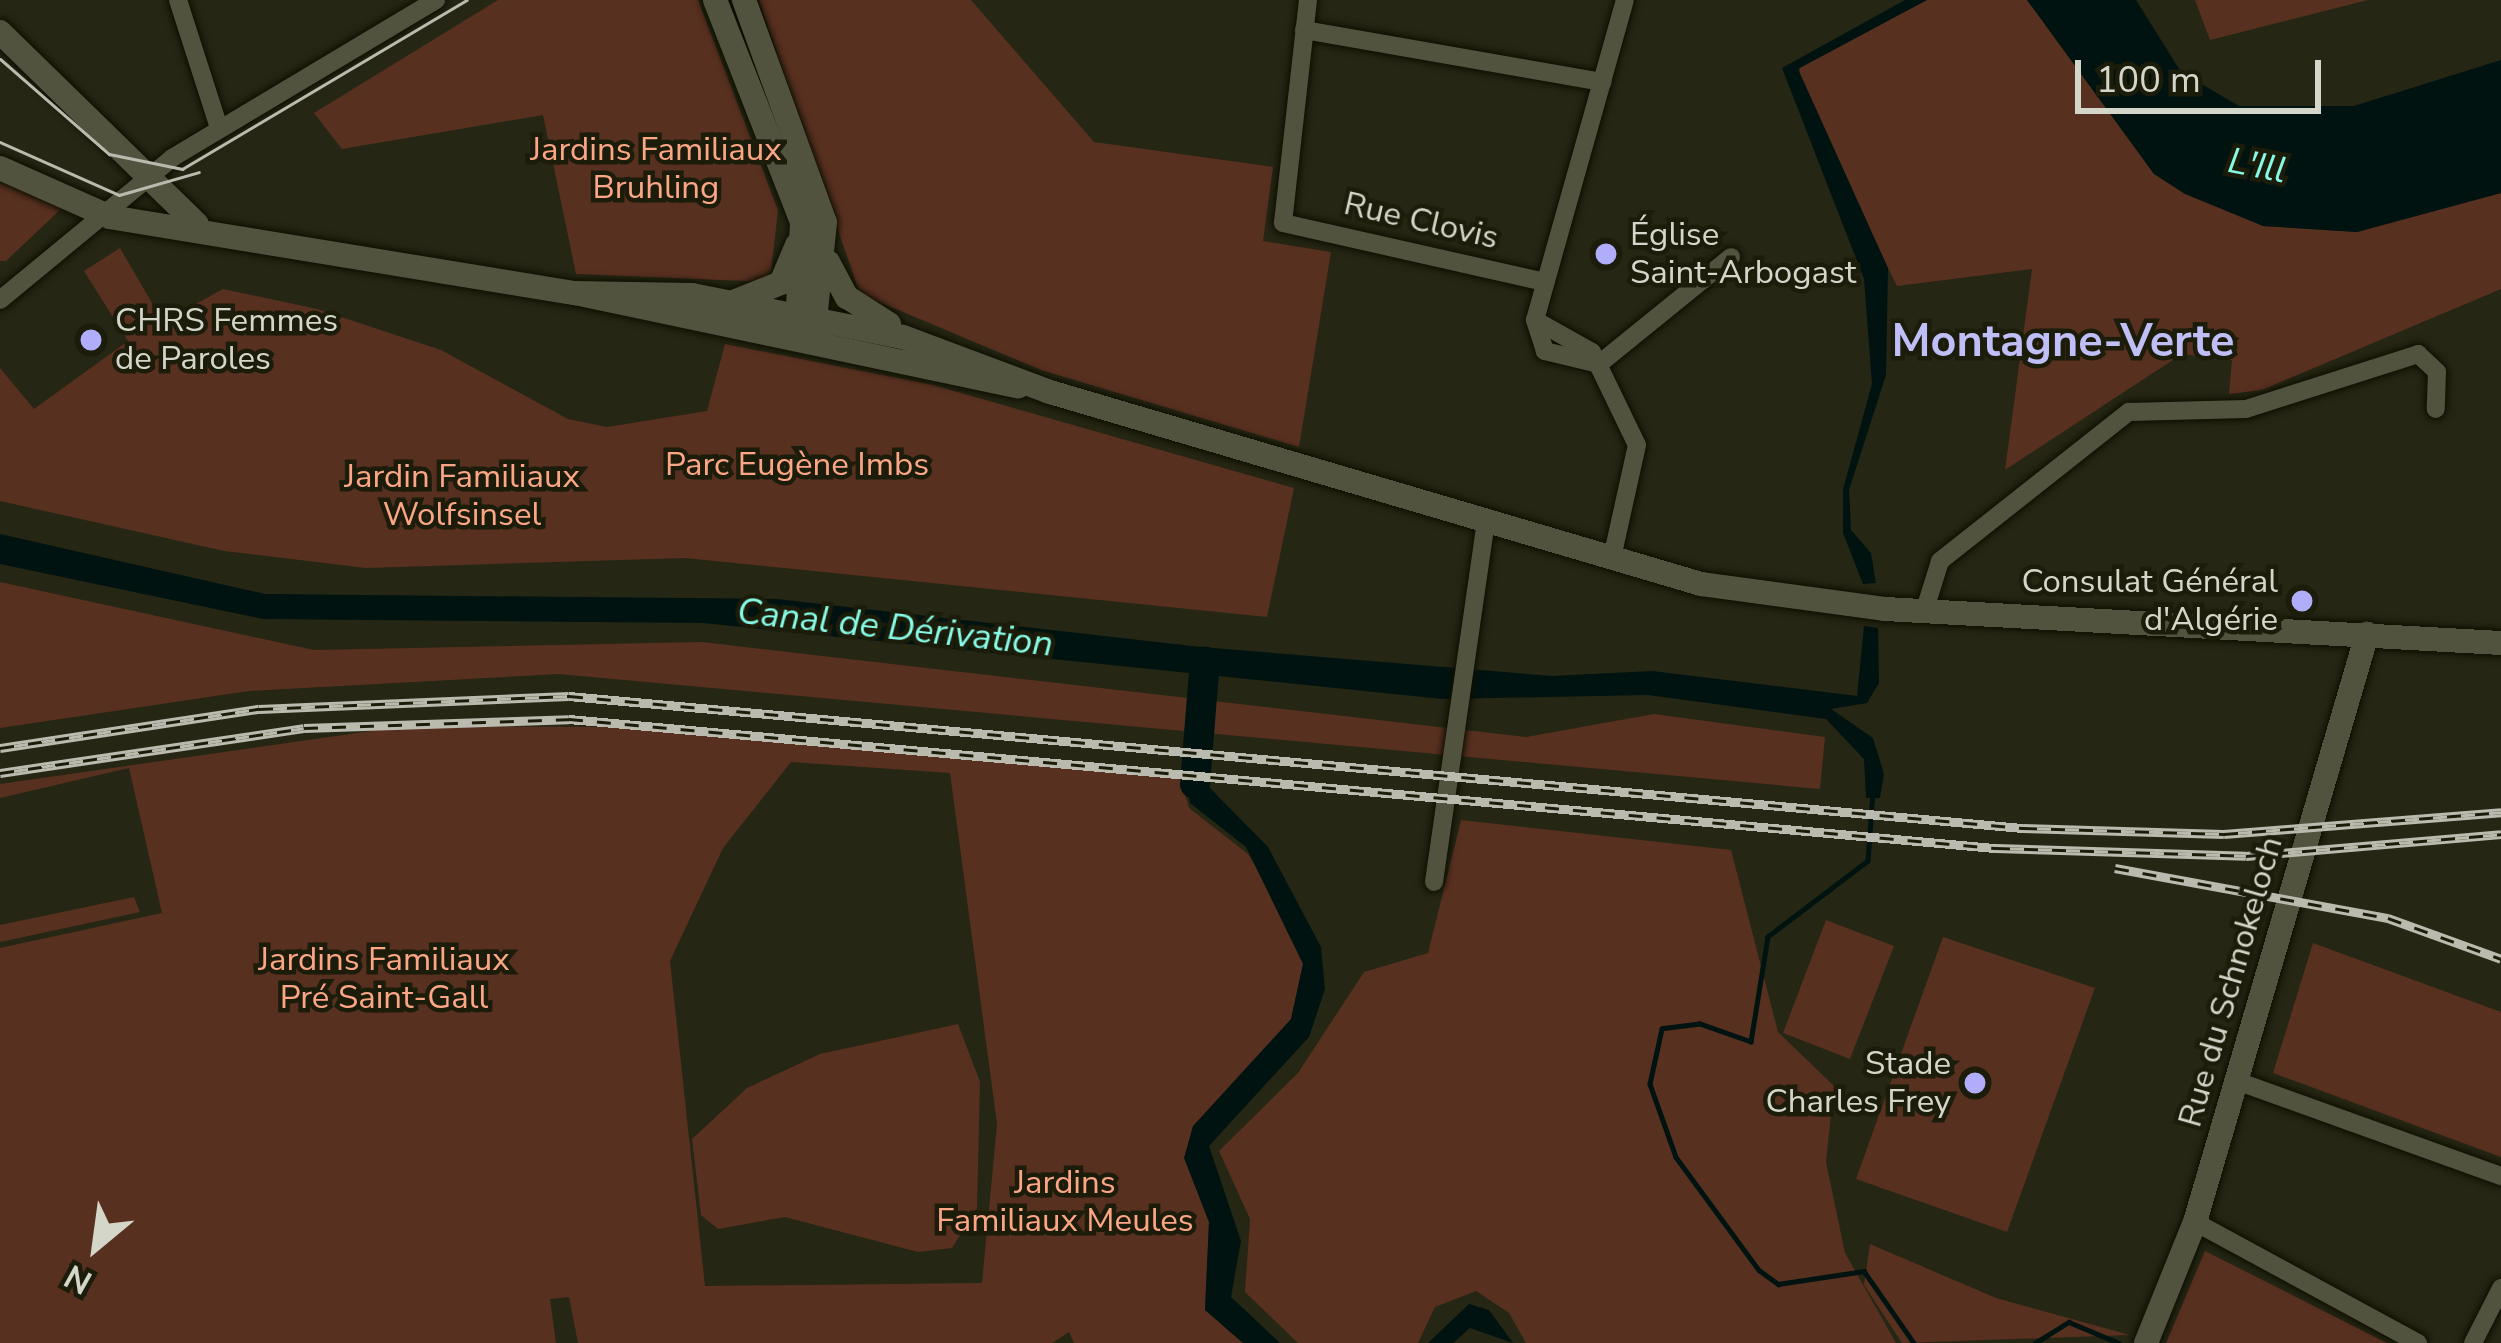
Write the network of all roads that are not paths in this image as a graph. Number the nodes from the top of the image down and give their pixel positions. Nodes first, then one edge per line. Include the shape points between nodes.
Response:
1 (178, 0) edge
2 (436, 0) edge
3 (715, 0) edge
4 (744, 0) edge
5 (1308, 0) edge
6 (1625, 0) edge
7 (1304, 30) junction
8 (0, 32) edge
9 (1602, 82) junction
10 (219, 128) junction
11 (161, 165) junction
12 (0, 168) edge
13 (802, 222) junction
14 (104, 223) junction
15 (197, 224) junction
16 (1731, 257) dead end
17 (828, 262) junction
18 (1545, 282) junction
19 (574, 293) junction
20 (0, 300) edge
21 (733, 302) junction
22 (806, 329) junction
23 (929, 344) junction
24 (1599, 364) junction
25 (1050, 392) junction
26 (2436, 409) dead end
27 (1486, 521) junction
28 (1612, 558) junction
29 (1924, 609) junction
30 (2367, 634) junction
31 (2501, 643) edge
32 (1434, 882) dead end
33 (2237, 1081) junction
34 (2501, 1176) edge
35 (2195, 1222) junction
36 (2501, 1288) edge
37 (2477, 1340) edge
38 (2146, 1343) edge
39 (2419, 1343) edge

1 - 10 street
2 - 10 street
3 - 13 main road
4 - 17 main road via 813,179
5 - 7 street
6 - 9 street
7 - 9 street
7 - 18 street, Rue Clovis via 1283,223
8 - 11 main road via 131,152
9 - 18 street
10 - 11 street
11 - 14 street
11 - 15 main road
12 - 14 main road
13 - 21 main road via 786,278
13 - 22 main road
14 - 15 main road
14 - 20 street
15 - 19 main road
16 - 24 street
17 - 22 main road
17 - 23 main road via 856,306
18 - 24 street via 1535,320
19 - 21 main road
19 - 22 main road
21 - 22 main road
22 - 23 main road
22 - 25 main road
23 - 25 main road
24 - 28 street via 1638,459
25 - 27 main road
26 - 29 street via 2437,372 2418,354 2246,409 2129,412 1940,561
27 - 28 main road
27 - 32 street
28 - 29 main road via 1701,584
29 - 30 main road
30 - 31 main road
30 - 33 main road, Rue du Schnokeloch
33 - 34 street
33 - 35 main road, Rue du Schnokeloch
35 - 38 main road, Rue du Schnokeloch
35 - 39 street
36 - 37 street

